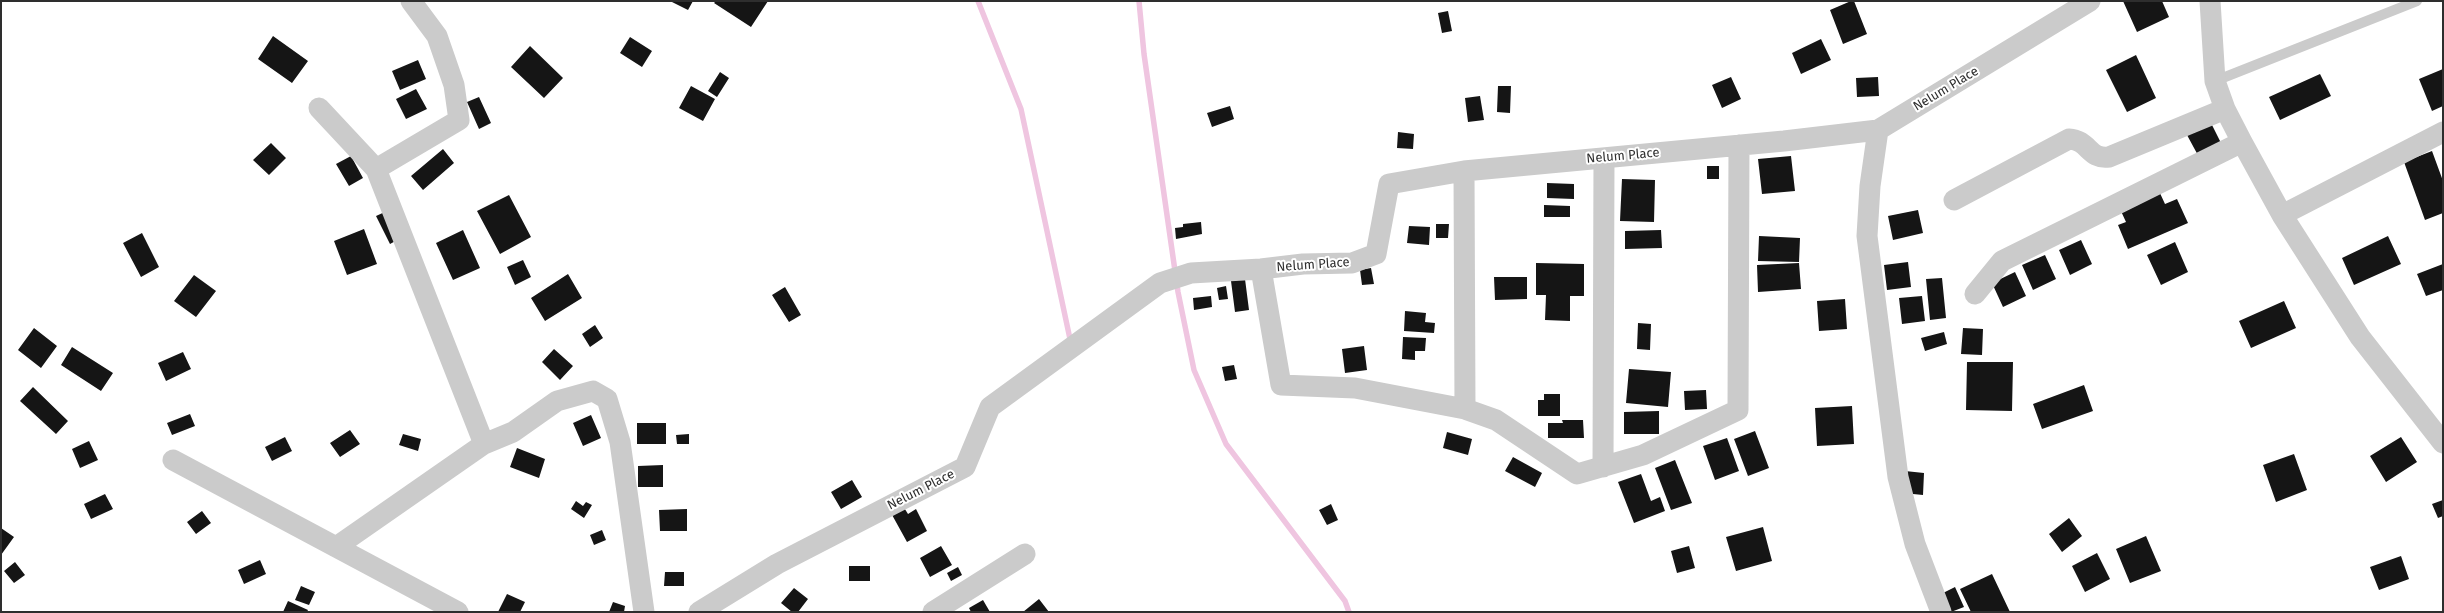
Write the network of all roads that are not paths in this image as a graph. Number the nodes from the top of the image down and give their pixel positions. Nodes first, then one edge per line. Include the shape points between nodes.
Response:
1 (411, 1) edge
2 (2090, 1) edge
3 (2210, 1) edge
4 (2417, 1) edge
5 (2215, 81) junction
6 (319, 108) dead end
7 (2225, 109) junction
8 (1878, 130) junction
9 (2443, 132) edge
10 (2242, 142) junction
11 (1739, 145) junction
12 (1604, 158) junction
13 (376, 169) junction
14 (1464, 171) junction
15 (1954, 200) dead end
16 (2282, 215) junction
17 (1261, 269) junction
18 (1975, 294) dead end
19 (1465, 410) junction
20 (2443, 443) edge
21 (484, 444) junction
22 (173, 460) dead end
23 (1603, 466) junction
24 (336, 547) junction
25 (1025, 554) dead end
26 (458, 612) edge
27 (644, 612) edge
28 (699, 612) edge
29 (933, 612) edge
30 (1941, 612) edge

1 - 13 street via 437,36 454,85 459,120
2 - 8 street, Nelum Place
3 - 5 street
4 - 5 lane
5 - 7 street
6 - 13 street
7 - 10 street
7 - 15 street via 2109,157 2098,156 2078,139 2069,139
8 - 11 street, Nelum Place
8 - 30 street via 1870,186 1867,236 1898,477 1915,544
9 - 16 street
10 - 16 street
10 - 18 street via 2002,261
11 - 12 street, Nelum Place
11 - 23 street via 1738,410 1643,455
12 - 14 street, Nelum Place
12 - 23 street
13 - 21 street
14 - 17 street, Nelum Place via 1389,184 1376,254 1352,263 1303,264
14 - 19 street
16 - 20 street via 2360,337
17 - 19 street via 1281,385 1355,388
17 - 28 street, Nelum Place via 1191,273 1160,284 990,407 965,467 777,564
19 - 23 street via 1496,420 1577,474
21 - 24 street
21 - 27 street via 512,432 557,401 593,391 607,399 620,442
22 - 24 street
24 - 26 street
25 - 29 street

